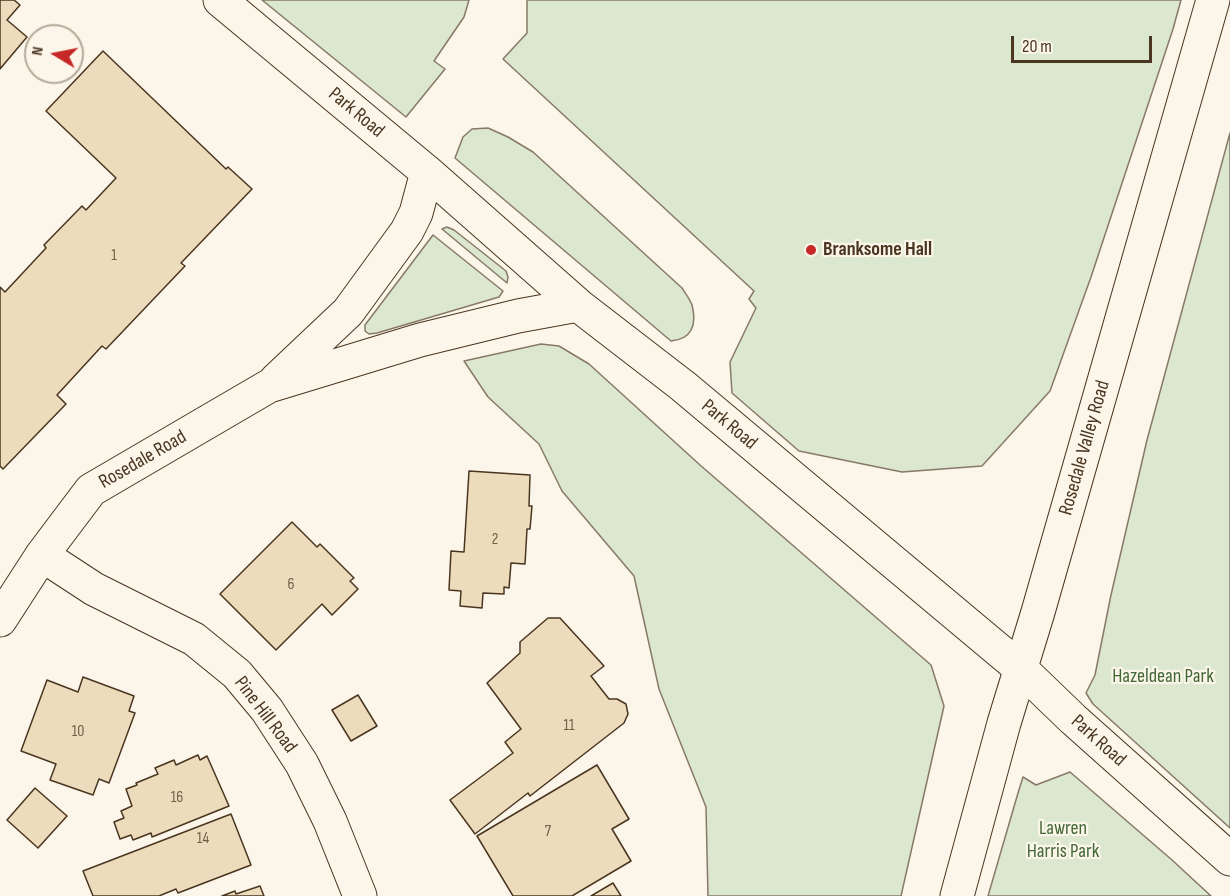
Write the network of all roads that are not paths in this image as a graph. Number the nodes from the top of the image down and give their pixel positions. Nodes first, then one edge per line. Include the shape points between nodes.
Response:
1 (220, 0) edge
2 (1213, 0) edge
3 (427, 172) junction
4 (578, 305) junction
5 (269, 386) junction
6 (42, 555) junction
7 (0, 620) edge
8 (1020, 668) junction
9 (1230, 859) edge
10 (360, 896) edge
11 (957, 896) edge

1 - 3 street, Park Road
2 - 8 street, Rosedale Valley Road
3 - 4 street, Park Road
3 - 5 street, Rosedale Road via 407,231 348,312
4 - 5 street, Rosedale Road via 420,340
4 - 8 street, Park Road via 683,386
5 - 6 street, Rosedale Road via 91,490
6 - 7 street, Rosedale Road
6 - 10 street, Pine Hill Road via 94,589 194,639 237,675 267,710 302,765
8 - 9 street, Park Road
8 - 11 street, Rosedale Valley Road

